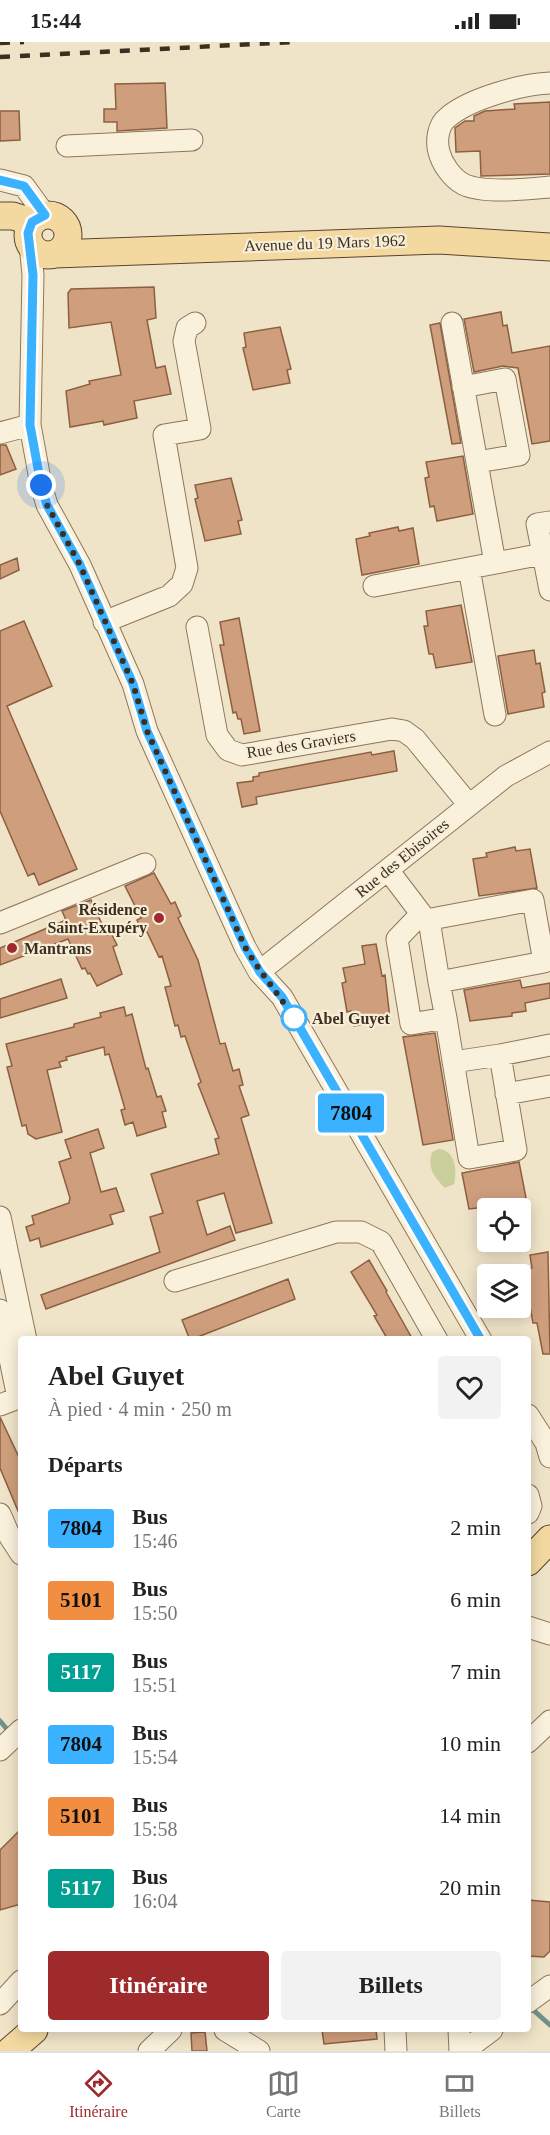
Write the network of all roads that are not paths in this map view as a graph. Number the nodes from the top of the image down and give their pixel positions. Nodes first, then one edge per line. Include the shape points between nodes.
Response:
1 (550, 83) edge
2 (192, 140) dead end
3 (67, 146) dead end
4 (0, 180) edge
5 (550, 187) edge
6 (0, 216) edge
7 (45, 242) junction
8 (550, 247) edge
9 (452, 322) dead end
10 (195, 323) dead end
11 (463, 387) junction
12 (30, 425) junction
13 (0, 433) edge
14 (477, 462) junction
15 (550, 522) edge
16 (543, 555) junction
17 (495, 563) junction
18 (469, 568) junction
19 (374, 586) dead end
20 (550, 590) edge
21 (104, 622) junction
22 (197, 627) dead end
23 (495, 715) dead end
24 (550, 752) edge
25 (469, 804) junction
26 (145, 864) dead end
27 (388, 870) junction
28 (425, 917) junction
29 (6, 921) edge
30 (260, 972) junction
31 (439, 982) junction
32 (446, 1018) junction
33 (550, 1045) edge
34 (500, 1055) junction
35 (453, 1062) junction
36 (550, 1086) edge
37 (506, 1094) junction
38 (0, 1217) edge
39 (175, 1281) dead end
40 (0, 1310) edge
41 (25, 1336) edge
42 (435, 1336) edge
43 (473, 1336) edge
44 (0, 1405) edge
45 (531, 1420) edge
46 (549, 1449) edge
47 (0, 1514) edge
48 (550, 1539) edge
49 (18, 1549) edge
50 (531, 1559) edge
51 (531, 1628) edge
52 (550, 1634) edge
53 (550, 1721) edge
54 (18, 1733) edge
55 (531, 1739) edge
56 (0, 1750) edge
57 (18, 1984) edge
58 (550, 1986) edge
59 (531, 2000) edge
60 (0, 2004) edge
61 (32, 2032) edge
62 (169, 2032) edge
63 (228, 2032) edge
64 (395, 2032) edge
65 (459, 2032) edge
66 (489, 2032) edge
67 (10, 2051) edge
68 (149, 2051) edge
69 (259, 2051) edge
70 (396, 2051) edge
71 (462, 2051) edge

1 - 5 street via 511,88 456,112 441,127 438,146 449,171 464,184 517,189
2 - 3 street
4 - 7 street via 24,186
6 - 7 main road, Avenue du 19 Mars 1962 via 13,216
7 - 8 main road, Avenue du 19 Mars 1962 via 100,251 439,240
7 - 12 street
9 - 11 street
10 - 21 street via 188,328 184,341 200,429 164,435 188,568 182,584 169,596
11 - 14 street
11 - 14 street via 505,380 507,390 519,455
12 - 13 street
12 - 21 street via 33,454 47,505 80,565
14 - 17 street
15 - 16 street via 537,524
16 - 17 street
16 - 20 street
17 - 18 street
18 - 19 street
18 - 23 street
21 - 30 street via 133,684 147,731 240,937
22 - 25 street, Rue des Graviers via 216,735 228,750 242,755 392,729 404,731
24 - 25 street, Rue des Ebisoires via 506,776
25 - 27 street, Rue des Ebisoires
26 - 29 street
27 - 28 street
27 - 30 street, Rue des Ebisoires
28 - 31 street
28 - 31 street via 533,900 544,962
28 - 32 street via 396,939 411,1024
30 - 43 street via 282,997
31 - 32 street
32 - 35 street
33 - 34 street
34 - 35 street
34 - 37 street
35 - 37 street via 469,1158 516,1150
36 - 37 street
38 - 41 street
39 - 42 street via 336,1232 361,1232 381,1242
40 - 44 street via 18,1398
45 - 46 street
47 - 49 street
48 - 50 main road
51 - 52 street
53 - 55 street
54 - 56 street
57 - 60 street
58 - 59 street
61 - 67 main road
62 - 68 street
63 - 69 street
64 - 70 street
65 - 71 street
66 - 71 street

